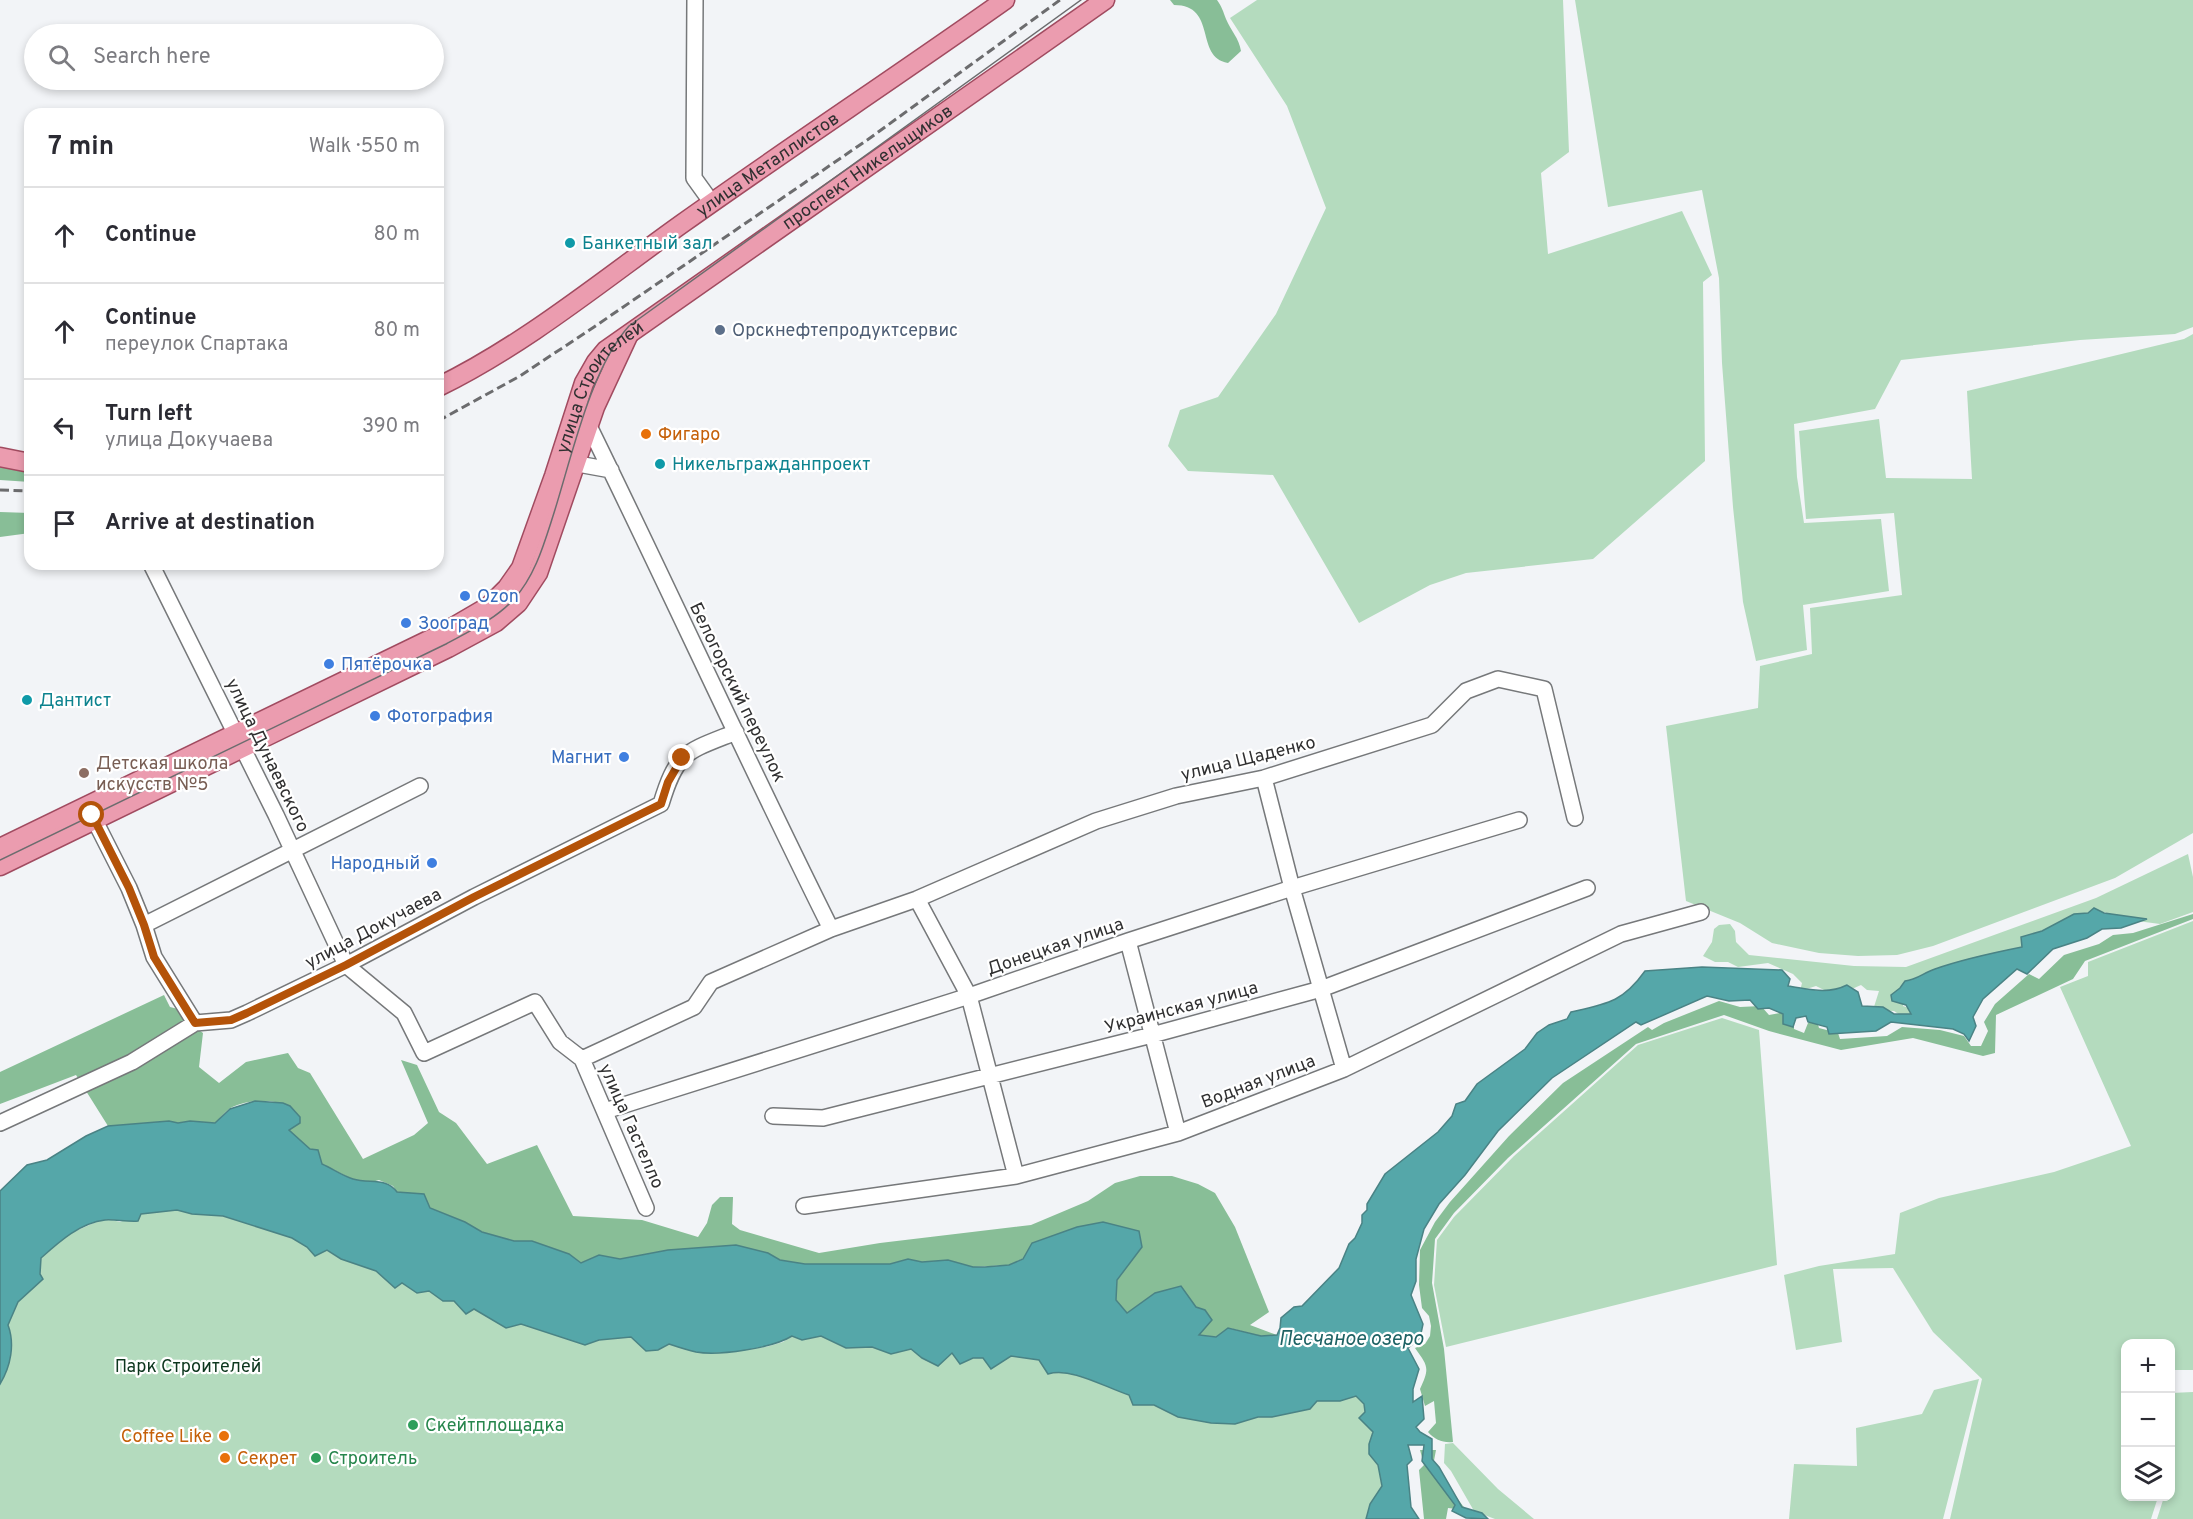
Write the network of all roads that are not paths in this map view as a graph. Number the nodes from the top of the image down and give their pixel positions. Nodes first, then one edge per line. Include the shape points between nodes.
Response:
1 (695, 0) edge
2 (1005, 0) edge
3 (1105, 0) edge
4 (712, 203) junction
5 (630, 332) joint
6 (444, 384) edge
7 (580, 424) junction
8 (0, 457) edge
9 (24, 462) edge
10 (611, 470) junction
11 (563, 477) junction
12 (154, 570) edge
13 (736, 732) junction
14 (239, 741) junction
15 (1264, 778) junction
16 (420, 786) dead end
17 (91, 813) junction
18 (1575, 818) dead end
19 (1519, 820) dead end
20 (0, 848) edge
21 (293, 852) junction
22 (0, 866) edge
23 (1292, 888) junction
24 (1587, 888) dead end
25 (917, 899) junction
26 (1701, 912) dead end
27 (144, 925) junction
28 (831, 929) junction
29 (1128, 941) junction
30 (346, 965) junction
31 (1321, 989) junction
32 (969, 996) junction
33 (195, 1023) junction
34 (1152, 1035) junction
35 (582, 1059) junction
36 (1344, 1069) junction
37 (991, 1076) junction
38 (605, 1111) junction
39 (773, 1116) dead end
40 (0, 1123) edge
41 (1178, 1133) junction
42 (1016, 1176) junction
43 (804, 1206) dead end
44 (646, 1208) dead end

1 - 4 street via 694,178
2 - 4 main road, улица Металлистов
3 - 5 main road, проспект Никельщиков
4 - 6 main road, улица Металлистов via 536,330
5 - 7 main road, улица Строителей via 606,350 584,383 586,405
7 - 10 street, Белогорский переулок
7 - 11 main road, улица Строителей
8 - 9 main road
10 - 11 street
10 - 13 street, Белогорский переулок
11 - 14 main road, улица Строителей via 521,568 489,606 444,641
12 - 14 street, улица Дунаевского
13 - 28 street, Белогорский переулок
13 - 30 street, улица Докучаева via 682,758 661,804
14 - 17 main road, улица Строителей
14 - 21 street, улица Дунаевского
15 - 18 street, улица Щаденко via 1432,725 1466,691 1498,679 1544,689
15 - 23 street
15 - 25 street, улица Щаденко via 1176,796 1096,821
16 - 21 street
17 - 20 main road, улица Строителей
17 - 22 main road, улица Строителей
17 - 27 street
19 - 23 street, Донецкая улица
21 - 27 street
21 - 30 street, улица Дунаевского
23 - 29 street, Донецкая улица
23 - 31 street
24 - 31 street, Украинская улица
25 - 28 street, улица Щаденко
25 - 32 street
26 - 36 street, Водная улица via 1621,934
27 - 33 street via 154,957
28 - 35 street, улица Щаденко via 711,982 694,1006
29 - 32 street, Донецкая улица
29 - 34 street
30 - 33 street, улица Докучаева via 231,1020
30 - 35 street via 404,1012 424,1053 535,1002 560,1042
31 - 34 street, Украинская улица
31 - 36 street
32 - 37 street
32 - 38 street, Донецкая улица
33 - 40 street, улица Докучаева via 132,1062
34 - 37 street, Украинская улица
34 - 41 street
35 - 38 street, улица Гастелло
36 - 41 street, Водная улица
37 - 39 street, Украинская улица via 823,1118
37 - 42 street
38 - 44 street, улица Гастелло
41 - 42 street, Водная улица
42 - 43 street, Водная улица

